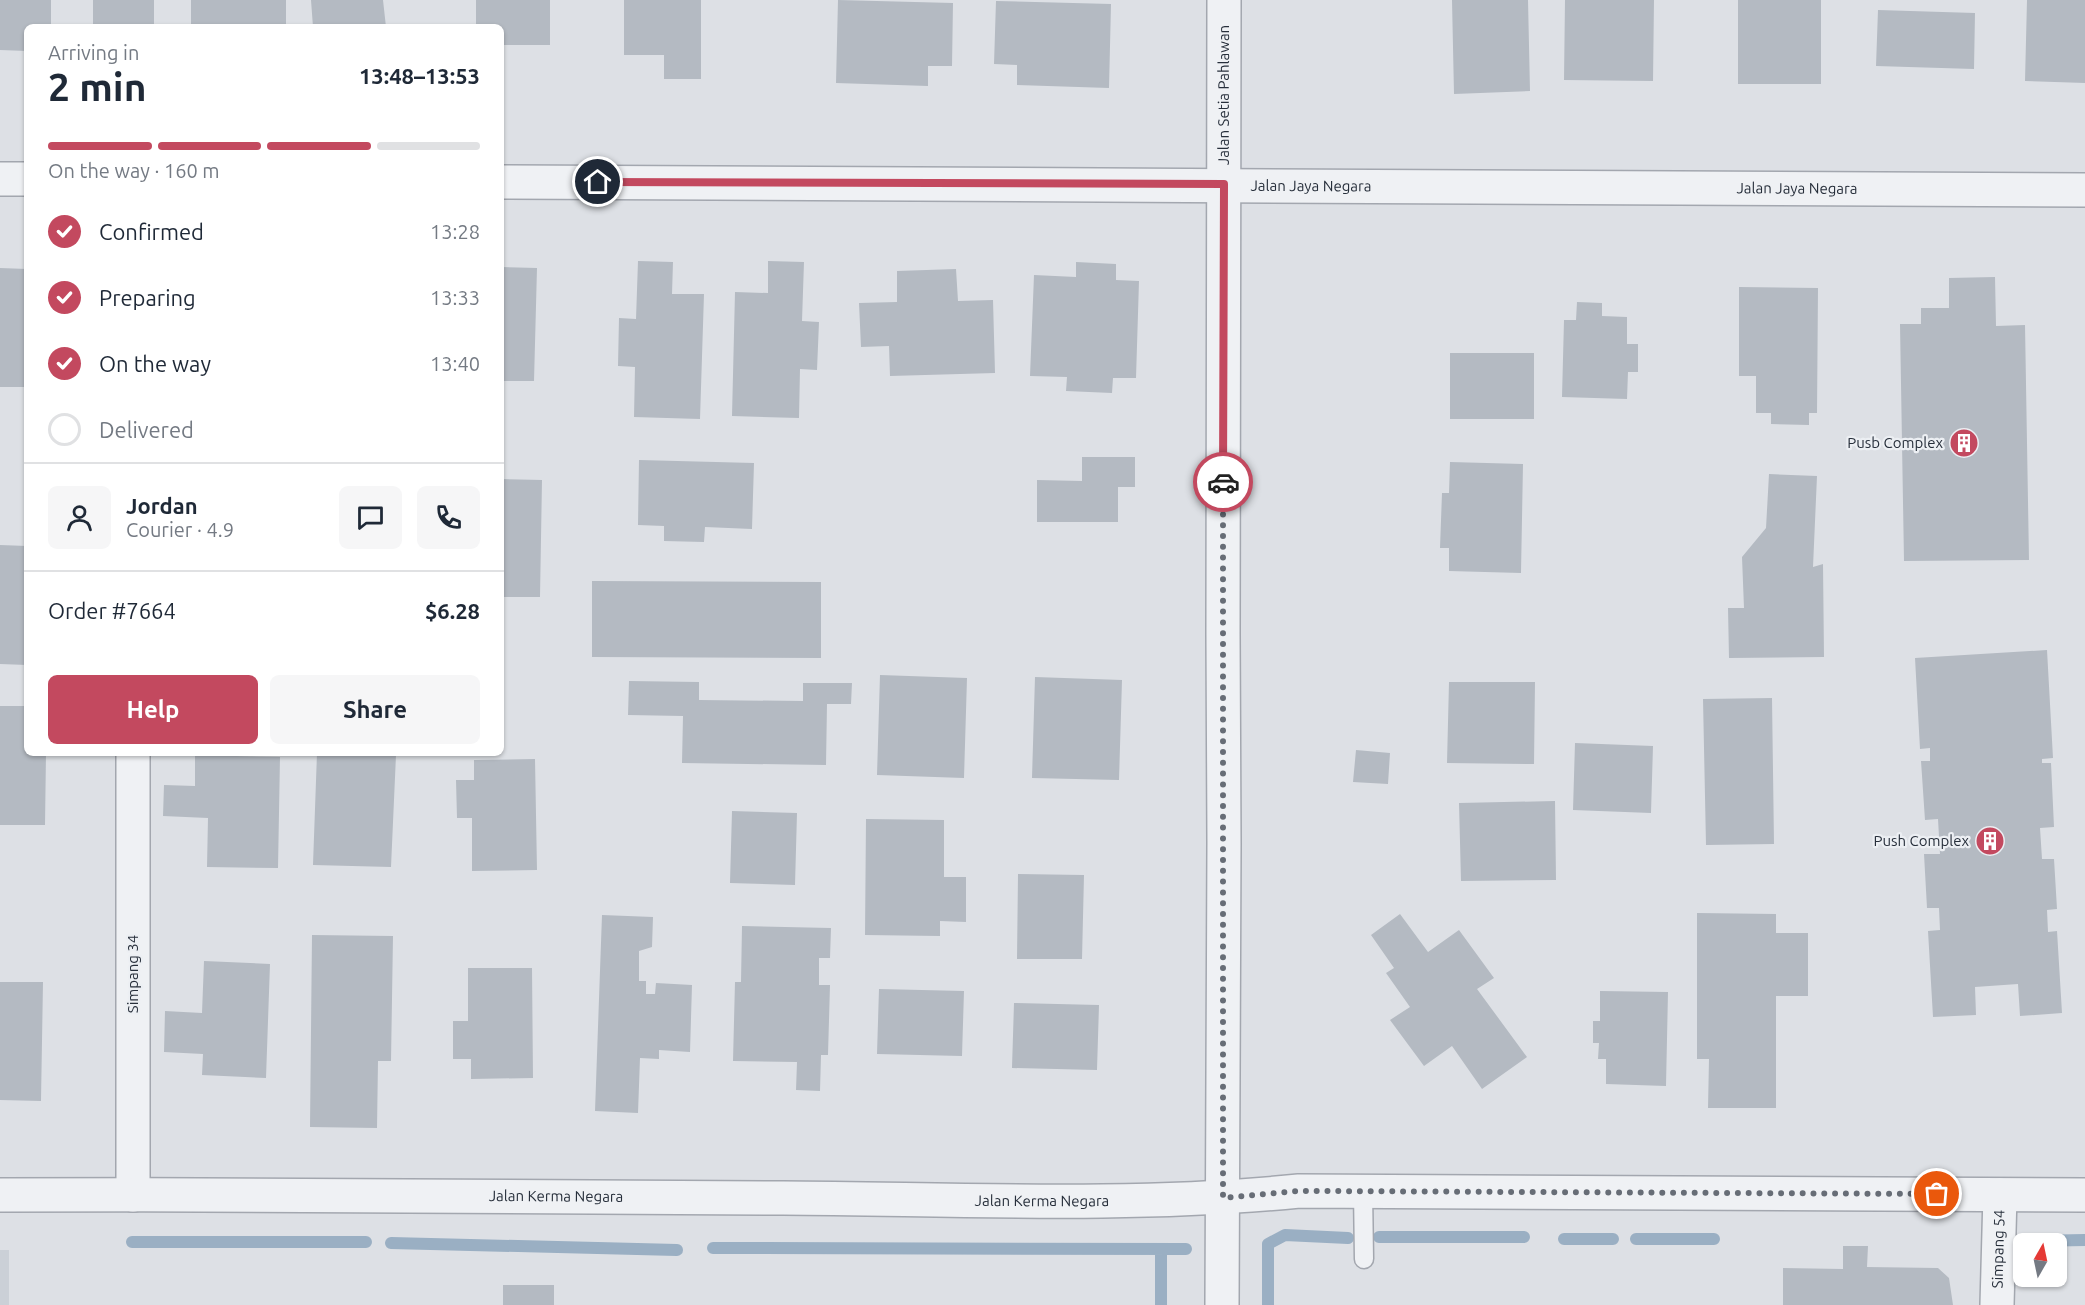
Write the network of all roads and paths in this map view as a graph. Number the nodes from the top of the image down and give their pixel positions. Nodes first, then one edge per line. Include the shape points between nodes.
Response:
1 (1224, 0) edge
2 (0, 179) edge
3 (24, 179) edge
4 (504, 182) edge
5 (1224, 184) junction
6 (2085, 190) edge
7 (133, 756) edge
8 (1363, 1191) junction
9 (0, 1195) edge
10 (133, 1195) junction
11 (2000, 1195) junction
12 (2085, 1195) edge
13 (1223, 1198) junction
14 (1364, 1259) dead end
15 (1222, 1305) edge
16 (1997, 1305) edge

1 - 5 street, Jalan Setia Pahlawan
2 - 3 street
4 - 5 street, Jalan Jaya Negara
5 - 6 street, Jalan Jaya Negara
5 - 13 street, Jalan Setia Pahlawan
7 - 10 street, Simpang 34
8 - 11 street, Jalan Kerma Negara
8 - 13 street, Jalan Kerma Negara via 1299,1191
8 - 14 lane
9 - 10 street, Jalan Kerma Negara
10 - 13 street, Jalan Kerma Negara
11 - 12 street, Jalan Kerma Negara
11 - 16 street, Simpang 54
13 - 15 street, Jalan Setia Pahlawan

